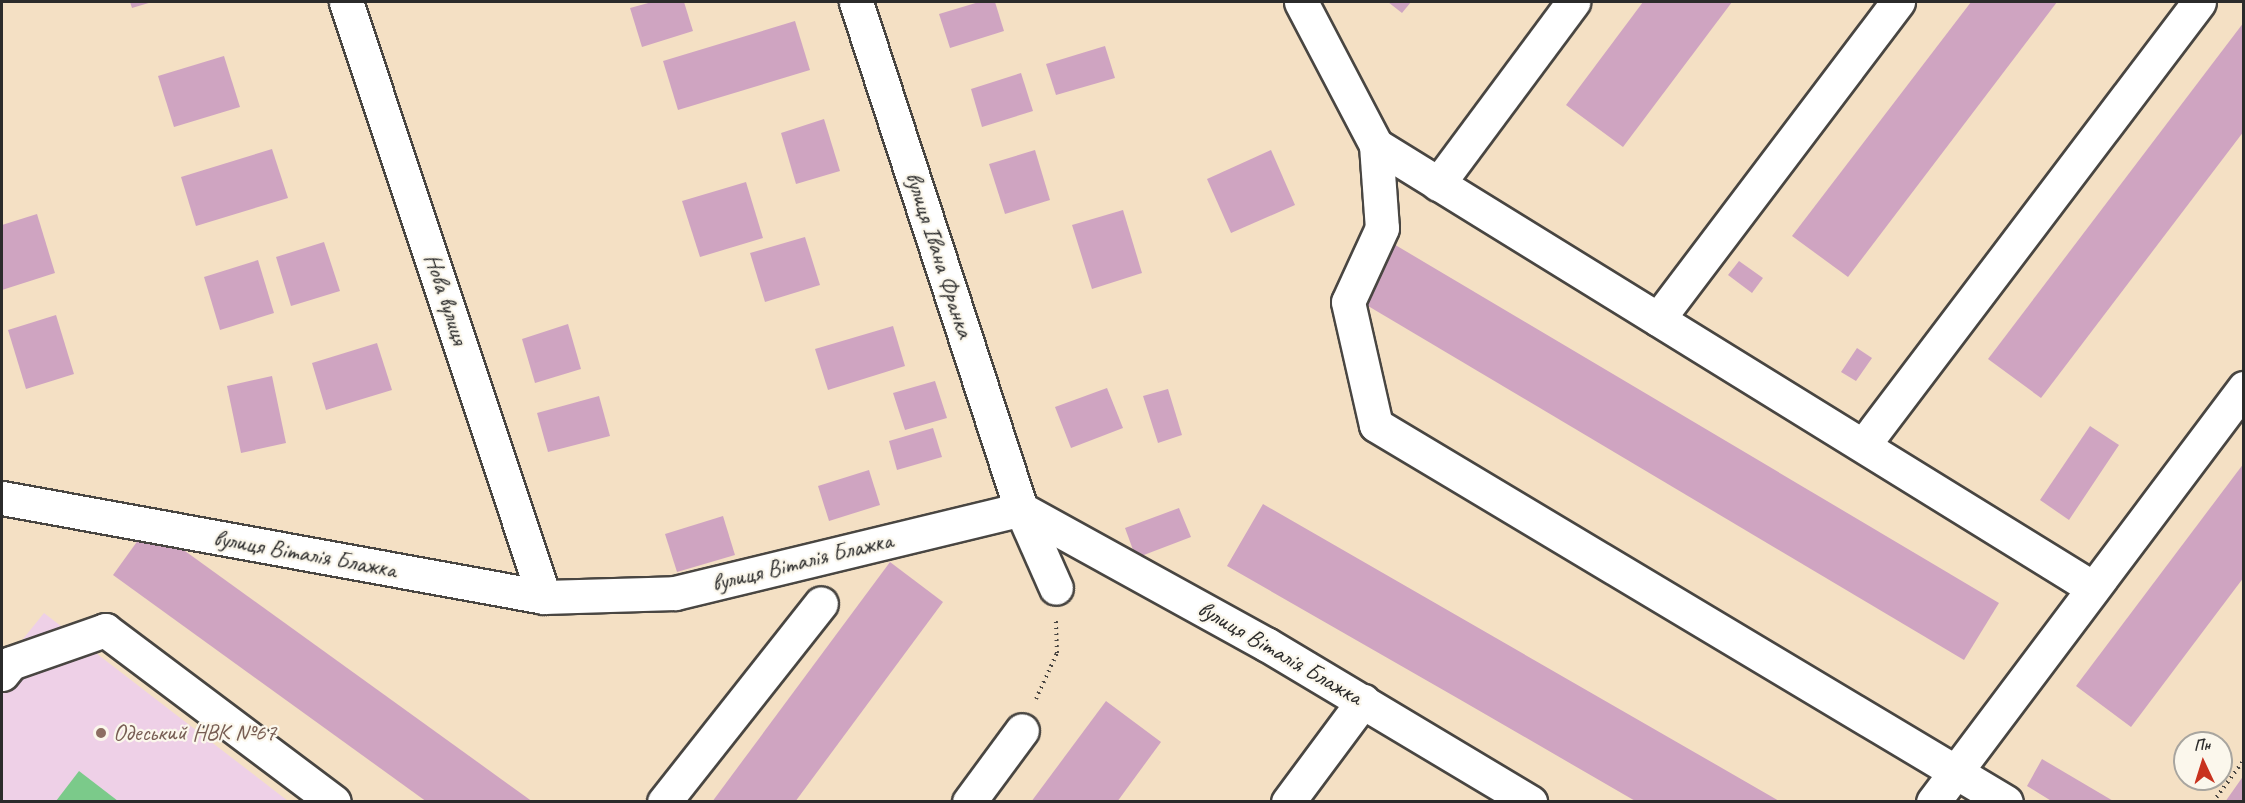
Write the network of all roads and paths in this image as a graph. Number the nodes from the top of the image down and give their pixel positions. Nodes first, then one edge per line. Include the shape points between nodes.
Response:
1 (346, 2) edge
2 (856, 2) edge
3 (1301, 2) edge
4 (1573, 2) edge
5 (1898, 2) edge
6 (2199, 2) edge
7 (1376, 145) junction
8 (1438, 184) junction
9 (1658, 319) junction
10 (2244, 388) edge
11 (1865, 443) junction
12 (2, 498) edge
13 (1021, 509) junction
14 (1056, 588) joint
15 (2093, 588) junction
16 (544, 597) junction
17 (821, 603) dead end
18 (2, 674) edge
19 (1363, 701) junction
20 (1022, 730) joint
21 (2244, 760) edge
22 (1955, 772) junction
23 (334, 801) edge
24 (664, 801) edge
25 (969, 801) edge
26 (1288, 801) edge
27 (1530, 801) edge
28 (1933, 801) edge
29 (2006, 801) edge
30 (2212, 801) edge

1 - 16 street, Нова вулиця
2 - 13 street, вулиця Івана Франка
3 - 7 street
4 - 8 street
5 - 9 street
6 - 11 street
7 - 8 street
7 - 22 street via 1382,228 1348,302 1376,425
8 - 9 street
9 - 11 street
10 - 15 street
11 - 15 street
12 - 16 street, вулиця Віталія Блажка
13 - 14 street, вулиця Івана Франка
13 - 16 street, вулиця Віталія Блажка via 675,593
13 - 19 street, вулиця Віталія Блажка
14 - 20 path via 1057,653
15 - 22 street
17 - 24 street
18 - 23 street via 11,663 105,630
19 - 26 street
19 - 27 street, вулиця Віталія Блажка
20 - 25 street
21 - 30 path
22 - 28 street
22 - 29 street

